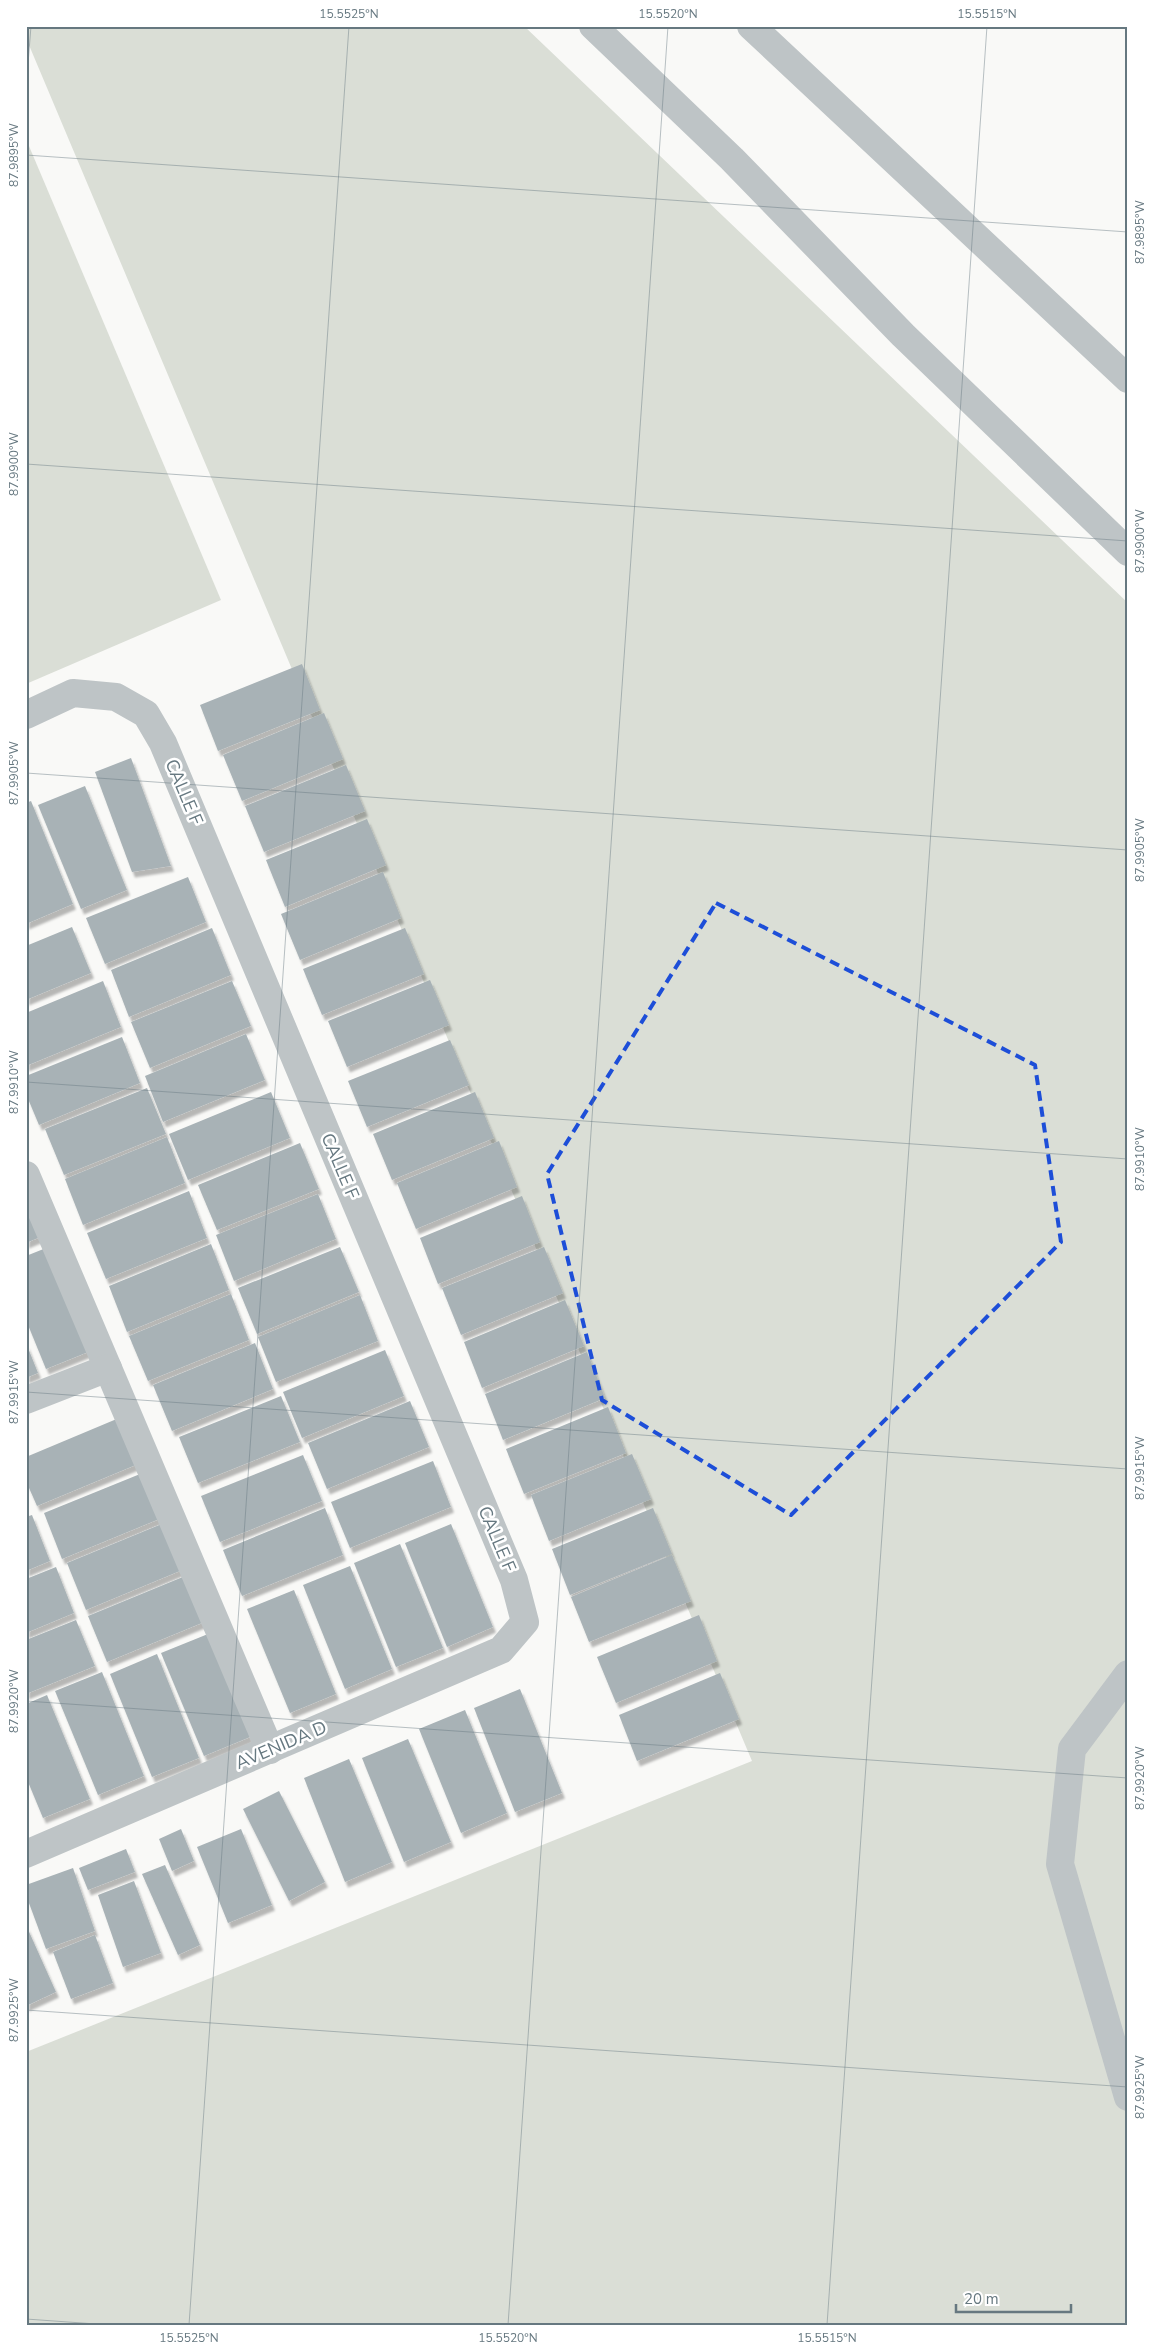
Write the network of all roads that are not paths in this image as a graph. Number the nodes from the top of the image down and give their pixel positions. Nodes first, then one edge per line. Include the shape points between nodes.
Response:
1 (593, 26) edge
2 (751, 26) edge
3 (1128, 379) edge
4 (1128, 552) edge
5 (26, 715) edge
6 (26, 1175) edge
7 (108, 1368) junction
8 (26, 1400) edge
9 (525, 1622) joint
10 (1128, 1674) edge
11 (270, 1750) junction
12 (27, 1851) edge
13 (1128, 2097) edge

1 - 4 street via 732,159 902,335
2 - 3 street
5 - 9 street, CALLE F via 73,693 116,697 146,714 167,752 510,1571
6 - 7 street
7 - 8 street
7 - 11 street
9 - 11 street, AVENIDA D via 501,1650
10 - 13 street via 1072,1749 1060,1864
11 - 12 street, AVENIDA D

